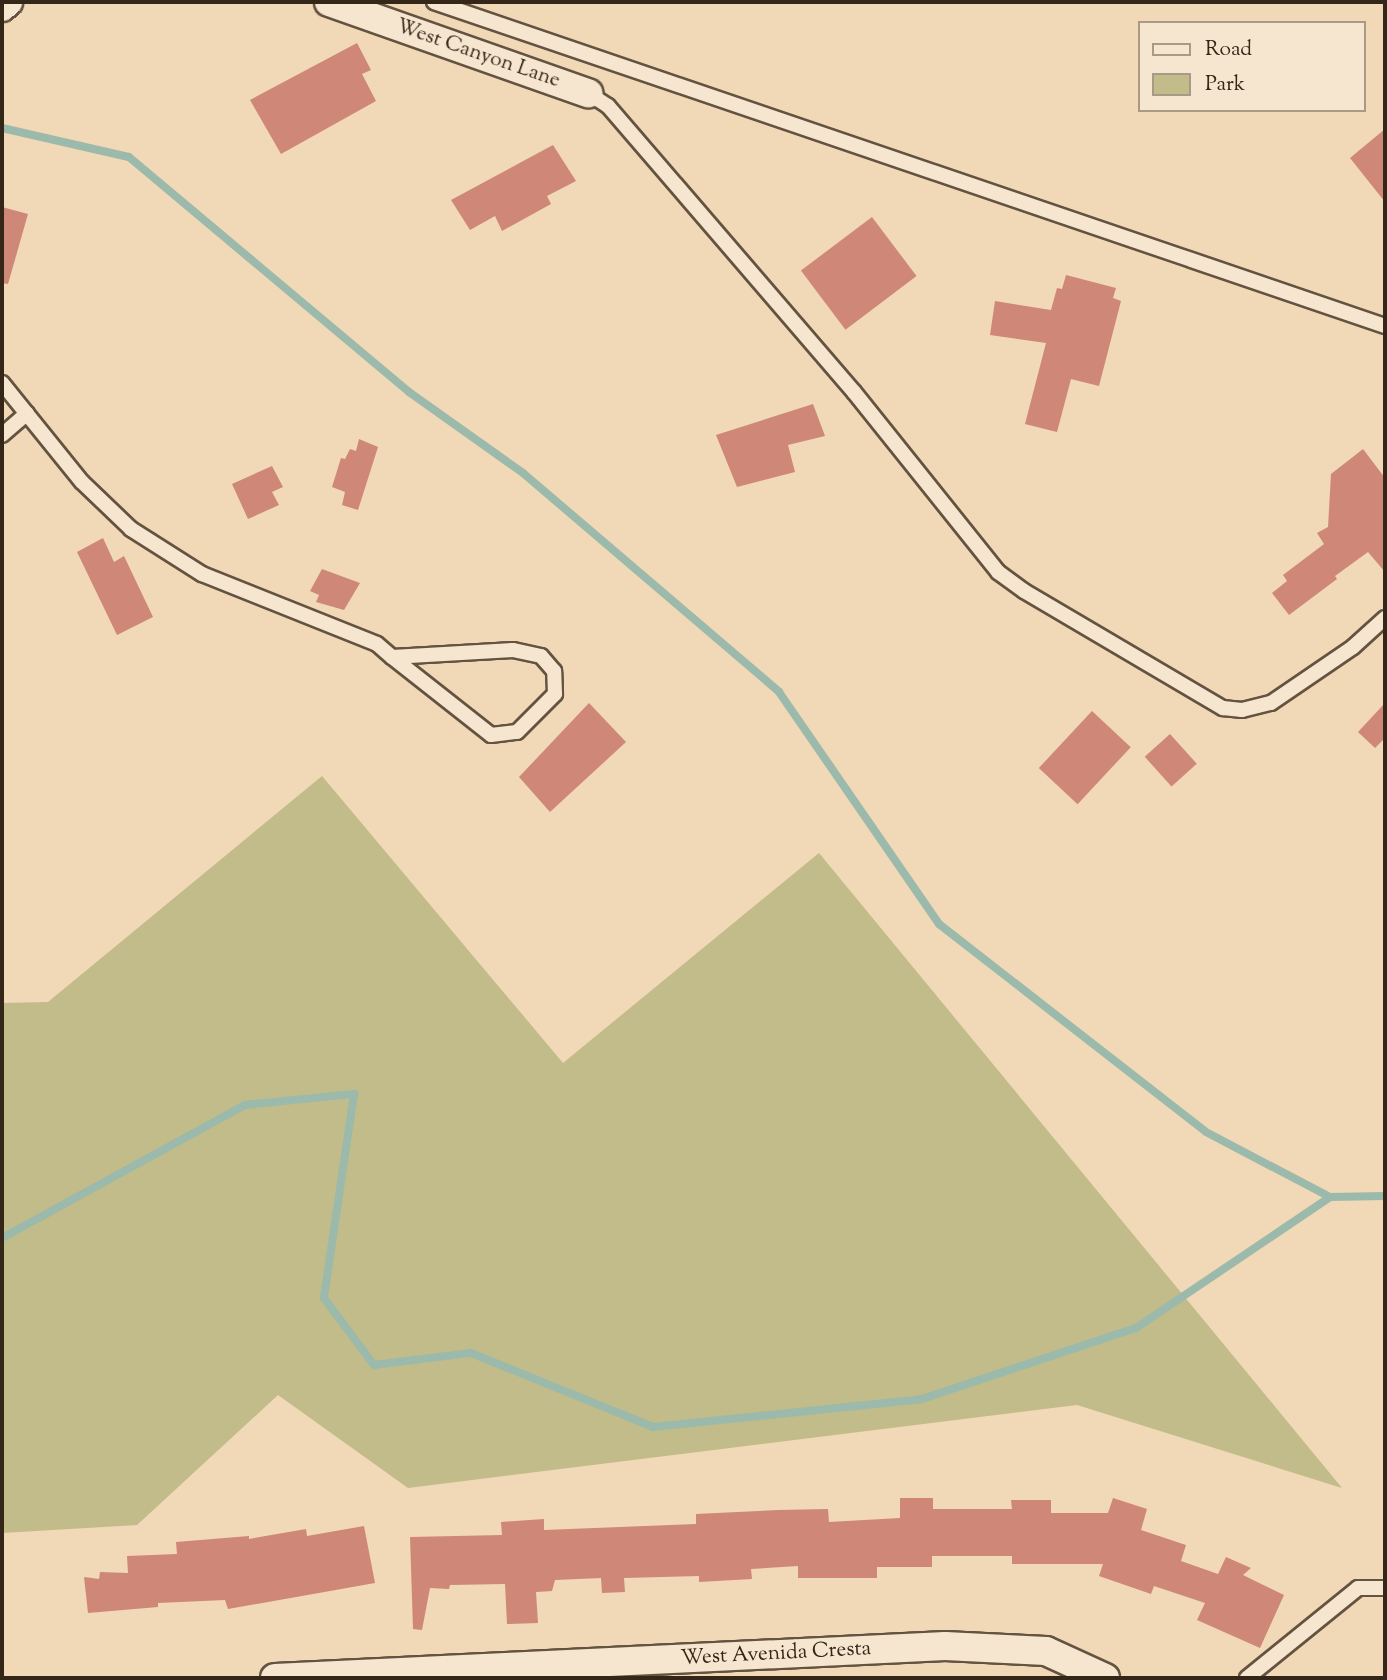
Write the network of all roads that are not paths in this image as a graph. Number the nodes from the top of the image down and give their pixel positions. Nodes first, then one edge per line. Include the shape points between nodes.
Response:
1 (8, 2) edge
2 (328, 2) edge
3 (434, 2) edge
4 (2, 7) edge
5 (588, 93) joint
6 (1385, 326) edge
7 (2, 383) edge
8 (27, 414) junction
9 (2, 435) edge
10 (1385, 618) edge
11 (392, 657) junction
12 (1385, 1588) edge
13 (407, 1675) edge
14 (275, 1678) edge
15 (1104, 1678) edge
16 (1247, 1678) edge

1 - 4 street
2 - 5 street, West Canyon Lane
3 - 6 lane
5 - 10 lane via 608,106 854,392 998,572 1024,591 1223,708 1233,709 1271,703 1353,647
7 - 8 lane
8 - 9 lane
8 - 11 lane via 82,482 131,529 202,574 377,644
11 - 11 lane via 491,736 517,732 555,694 554,671 541,656 513,649
12 - 16 lane via 1357,1588
13 - 14 street, West Avenida Cresta
13 - 15 street, West Avenida Cresta via 945,1646 1046,1651

